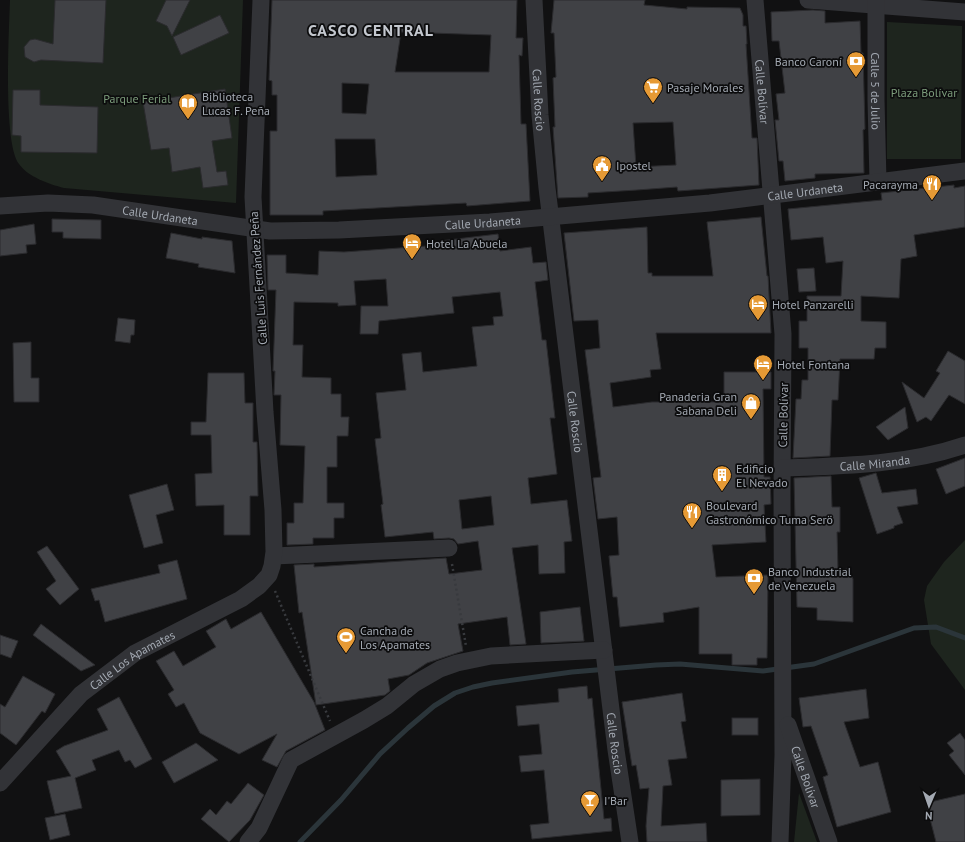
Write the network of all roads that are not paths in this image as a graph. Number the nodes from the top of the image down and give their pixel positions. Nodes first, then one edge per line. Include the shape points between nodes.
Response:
1 (261, 0) edge
2 (534, 0) edge
3 (756, 0) edge
4 (808, 0) edge
5 (876, 3) edge
6 (965, 12) edge
7 (965, 171) edge
8 (878, 182) junction
9 (772, 195) junction
10 (0, 206) edge
11 (550, 216) junction
12 (255, 229) junction
13 (965, 445) edge
14 (782, 468) junction
15 (449, 548) road end
16 (274, 556) junction
17 (605, 656) junction
18 (783, 711) junction
19 (0, 783) edge
20 (248, 842) edge
21 (630, 842) edge
22 (780, 842) edge
23 (829, 842) edge

1 - 12 street, Calle Luis Fernández Peña via 253,197
2 - 11 street, Calle Roscio via 540,115
3 - 9 street, Calle Bolívar
4 - 5 street
5 - 6 street
5 - 8 street, Calle 5 de Julio
7 - 8 street, Calle Urdaneta
8 - 9 street, Calle Urdaneta
9 - 11 street, Calle Urdaneta via 710,203
9 - 14 street, Calle Bolívar via 783,334
10 - 12 street, Calle Urdaneta via 48,203 93,205
11 - 12 street, Calle Urdaneta via 339,230 289,232
11 - 17 street, Calle Roscio
12 - 16 street, Calle Luis Fernández Peña
13 - 14 street, Calle Miranda via 927,456 900,460
14 - 18 street, Calle Bolívar
15 - 16 street
16 - 19 street, Calle Los Apamates via 269,575 259,586 241,599 135,654 76,699
17 - 20 street via 491,656 440,669 414,684 387,706 291,760 259,828
17 - 21 street, Calle Roscio
18 - 22 street, Calle Bolívar
18 - 23 street, Calle Bolívar

